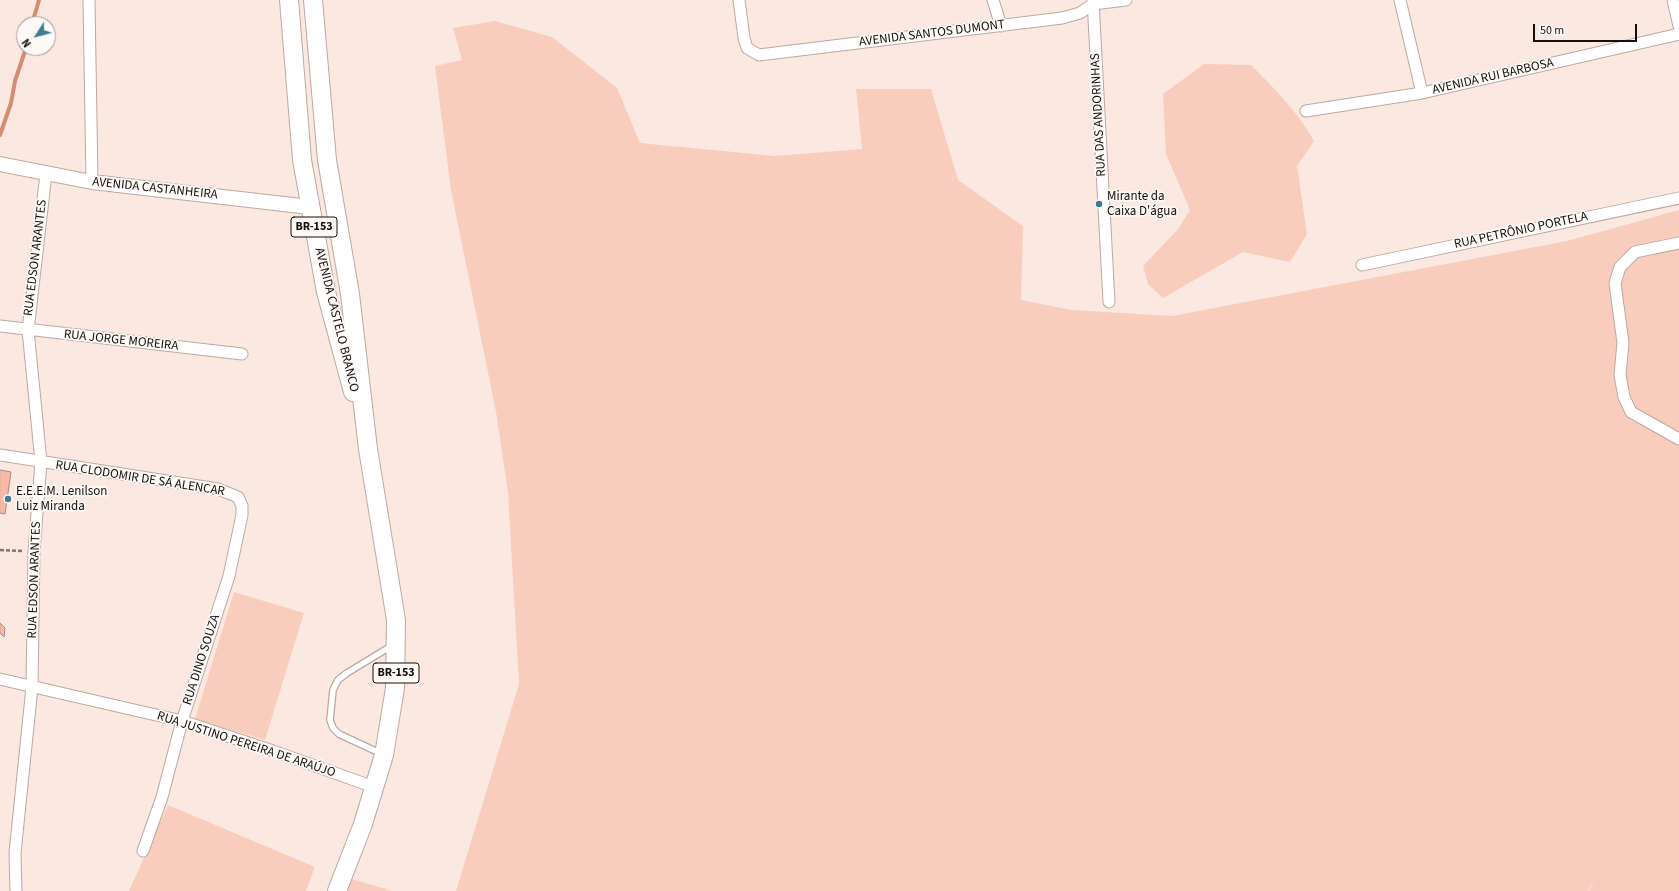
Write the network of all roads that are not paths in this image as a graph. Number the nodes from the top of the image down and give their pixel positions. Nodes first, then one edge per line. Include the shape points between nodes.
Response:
1 (89, 0) edge
2 (289, 0) edge
3 (313, 0) edge
4 (739, 0) edge
5 (993, 0) edge
6 (1126, 0) edge
7 (1400, 0) edge
8 (1673, 0) edge
9 (1093, 2) edge
10 (1001, 26) junction
11 (1679, 26) edge
12 (1679, 34) edge
13 (1422, 93) junction
14 (1306, 111) dead end
15 (0, 164) edge
16 (46, 174) junction
17 (92, 182) junction
18 (1679, 198) edge
19 (310, 207) junction
20 (1679, 243) edge
21 (1362, 265) dead end
22 (1109, 302) dead end
23 (0, 326) edge
24 (28, 330) junction
25 (242, 354) dead end
26 (1679, 439) edge
27 (368, 449) junction
28 (0, 456) edge
29 (41, 462) junction
30 (236, 537) joint
31 (397, 643) junction
32 (0, 679) edge
33 (32, 687) junction
34 (182, 721) junction
35 (384, 754) junction
36 (374, 787) junction
37 (143, 851) dead end
38 (16, 891) edge
39 (337, 891) edge

1 - 17 street
2 - 19 main road, AVENIDA CASTELO BRANCO / BR-153 via 302,160
3 - 27 main road, AVENIDA CASTELO BRANCO / BR-153 via 327,160 350,294
4 - 10 street, AVENIDA SANTOS DUMONT via 747,48 759,55
5 - 10 street
6 - 9 street, AVENIDA SANTOS DUMONT
7 - 13 street
8 - 11 street
9 - 10 street, AVENIDA SANTOS DUMONT via 1080,13 1062,18
9 - 22 street, RUA DAS ANDORINHAS
12 - 13 street, AVENIDA RUI BARBOSA
13 - 14 street, AVENIDA RUI BARBOSA
15 - 16 street, AVENIDA CASTANHEIRA
16 - 17 street, AVENIDA CASTANHEIRA
16 - 24 street, RUA EDSON ARANTES
17 - 19 street, AVENIDA CASTANHEIRA
18 - 21 street, RUA PETRÔNIO PORTELA
19 - 27 main road, AVENIDA CASTELO BRANCO / BR-153 via 326,292
20 - 26 street via 1635,252 1620,267 1615,283 1624,342 1620,375 1624,396 1631,412
23 - 24 street, RUA JORGE MOREIRA
24 - 25 street, RUA JORGE MOREIRA
24 - 29 street, RUA EDSON ARANTES
27 - 31 main road, AVENIDA CASTELO BRANCO / BR-153 via 394,599
28 - 29 street, RUA CLODOMIR DE SÁ ALENCAR
29 - 30 street, RUA CLODOMIR DE SÁ ALENCAR via 218,489 238,497 242,506
29 - 33 street, RUA EDSON ARANTES via 34,552
30 - 34 street, RUA DINO SOUZA via 229,576
31 - 35 main road, AVENIDA CASTELO BRANCO / BR-153 via 395,688
31 - 35 lane via 347,672 338,680 333,690 330,720 333,728 339,734
32 - 33 street, RUA JUSTINO PEREIRA DE ARAÚJO
33 - 34 street, RUA JUSTINO PEREIRA DE ARAÚJO
33 - 38 street, RUA EDSON ARANTES via 15,853
34 - 36 street, RUA JUSTINO PEREIRA DE ARAÚJO via 273,750
34 - 37 street, RUA DINO SOUZA via 162,797
35 - 36 main road, AVENIDA CASTELO BRANCO / BR-153
36 - 39 main road, AVENIDA CASTELO BRANCO / BR-153

